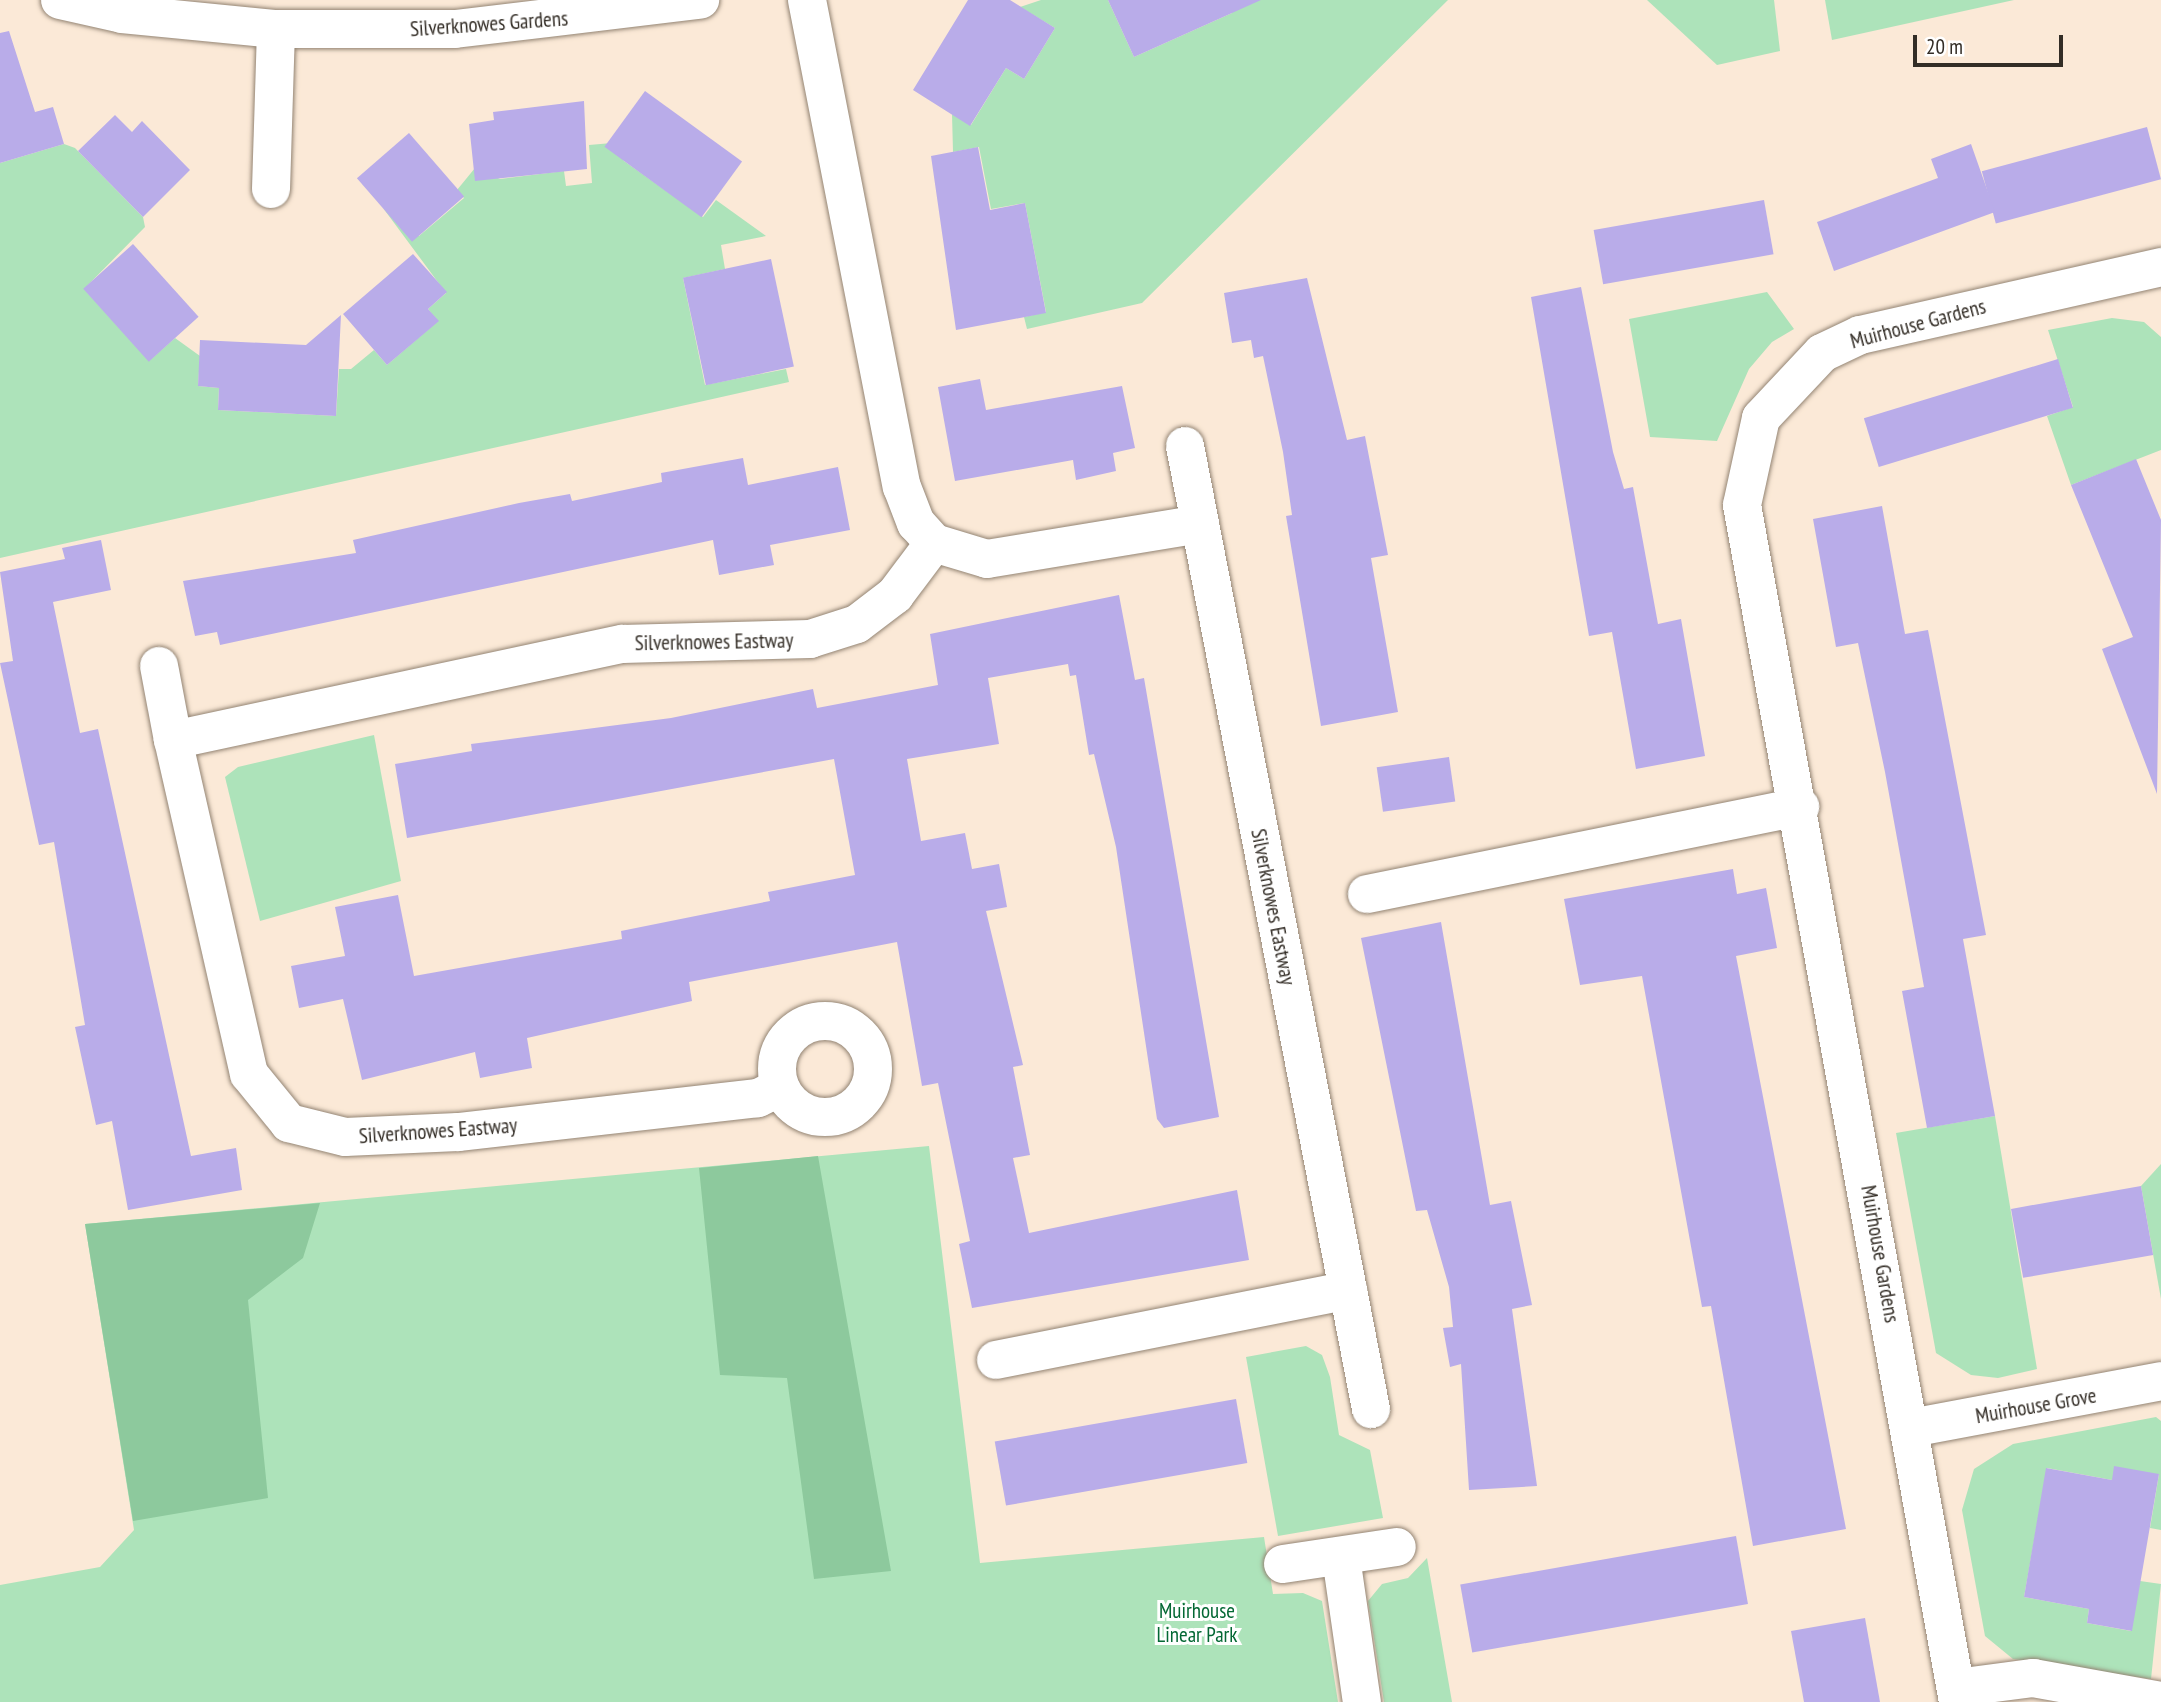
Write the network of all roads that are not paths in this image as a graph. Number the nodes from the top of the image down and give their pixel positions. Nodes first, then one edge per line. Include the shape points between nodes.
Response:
1 (60, 0) edge
2 (700, 0) edge
3 (807, 0) edge
4 (276, 29) junction
5 (271, 190) dead end
6 (2161, 267) edge
7 (1185, 446) dead end
8 (1200, 524) junction
9 (934, 543) junction
10 (159, 666) dead end
11 (173, 740) junction
12 (1800, 807) junction
13 (1367, 894) dead end
14 (780, 1087) dead end
15 (1348, 1290) junction
16 (996, 1360) dead end
17 (2161, 1381) edge
18 (1371, 1409) dead end
19 (1911, 1428) junction
20 (1397, 1547) dead end
21 (1341, 1557) junction
22 (1283, 1564) dead end
23 (1957, 1695) edge
24 (2161, 1701) edge
25 (1362, 1702) edge

1 - 4 street, Silverknowes Gardens via 122,14
2 - 4 street, Silverknowes Gardens via 455,29
3 - 9 street via 902,486 916,523
4 - 5 street
6 - 12 street, Muirhouse Gardens via 1860,335 1822,354 1761,418 1742,505
7 - 8 street, Silverknowes Eastway
8 - 9 street via 1009,557 962,555
8 - 15 street, Silverknowes Eastway
9 - 11 street, Silverknowes Eastway via 895,595 857,624 810,639 760,645 622,644
10 - 11 street, Silverknowes Eastway
11 - 14 street, Silverknowes Eastway via 249,1074 289,1123 345,1137 458,1132 758,1098
12 - 13 street
12 - 19 street, Muirhouse Gardens
15 - 16 street
15 - 18 street, Silverknowes Eastway
17 - 19 street, Muirhouse Grove
19 - 23 street, Muirhouse Gardens
20 - 21 street
21 - 22 street
21 - 25 street
23 - 24 street via 2033,1678

